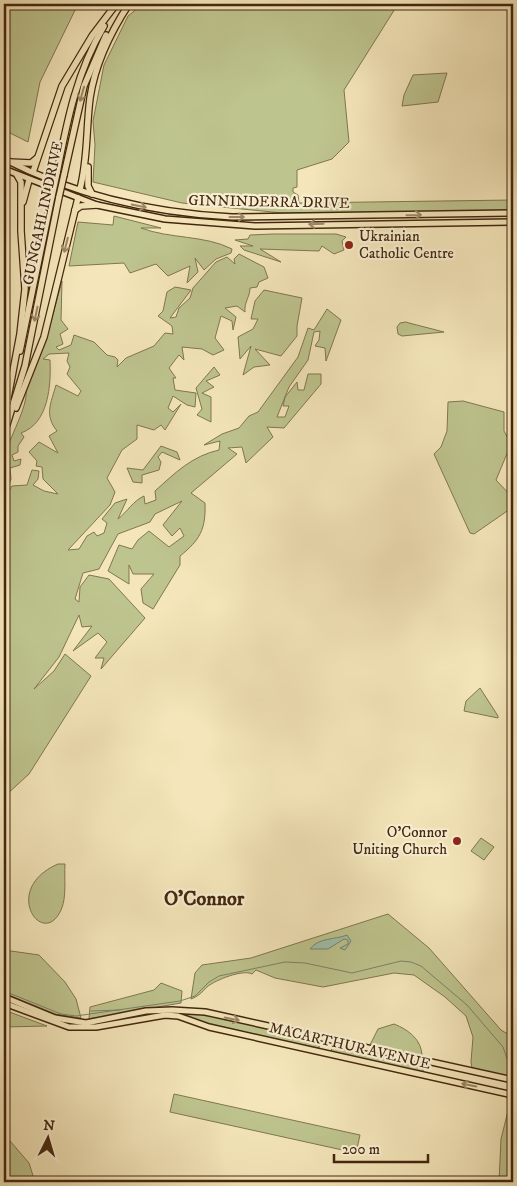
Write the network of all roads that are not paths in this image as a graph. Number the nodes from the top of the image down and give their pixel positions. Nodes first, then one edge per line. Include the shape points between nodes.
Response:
1 (127, 4) edge
2 (115, 5) edge
3 (88, 142) junction
4 (37, 158) junction
5 (6, 161) edge
6 (4, 169) edge
7 (33, 172) junction
8 (16, 175) junction
9 (29, 180) junction
10 (80, 189) junction
11 (92, 194) junction
12 (78, 198) junction
13 (97, 205) junction
14 (74, 212) junction
15 (513, 213) edge
16 (21, 214) junction
17 (513, 222) edge
18 (7, 403) junction
19 (4, 413) edge
20 (5, 431) edge
21 (4, 997) edge
22 (4, 1003) edge
23 (513, 1080) edge
24 (513, 1095) edge

1 - 3 highway via 97,67 90,96
1 -> 20 highway, GUNGAHLIN DRIVE, bridge via 105,37 78,108 25,366
2 - 4 highway via 62,86
2 - 18 highway, GUNGAHLIN DRIVE, bridge via 88,56 72,99 18,365
3 - 10 highway
3 - 11 highway via 88,186
4 - 5 highway via 31,163
4 - 7 highway
5 - 7 main road, GINNINDERRA DRIVE
6 - 8 main road, GINNINDERRA DRIVE
7 - 9 main road
7 - 10 main road, GINNINDERRA DRIVE
8 - 9 main road, GINNINDERRA DRIVE
8 - 16 highway via 21,182
9 - 12 main road, GINNINDERRA DRIVE
9 - 16 highway
10 - 11 main road, GINNINDERRA DRIVE
10 - 12 main road
11 -> 15 main road, GINNINDERRA DRIVE via 144,207 209,216
12 - 13 main road, GINNINDERRA DRIVE
12 - 14 highway
13 - 14 highway via 81,206
17 -> 13 main road, GINNINDERRA DRIVE via 231,225 165,219
14 -> 20 highway via 44,337
16 - 18 highway via 25,289
18 - 19 highway, GUNGAHLIN DRIVE
21 -> 23 main road, MACARTHUR AVENUE via 55,1018 86,1023 146,1011 204,1012
24 -> 22 main road, MACARTHUR AVENUE via 209,1027 182,1018 165,1015 96,1027 69,1027

